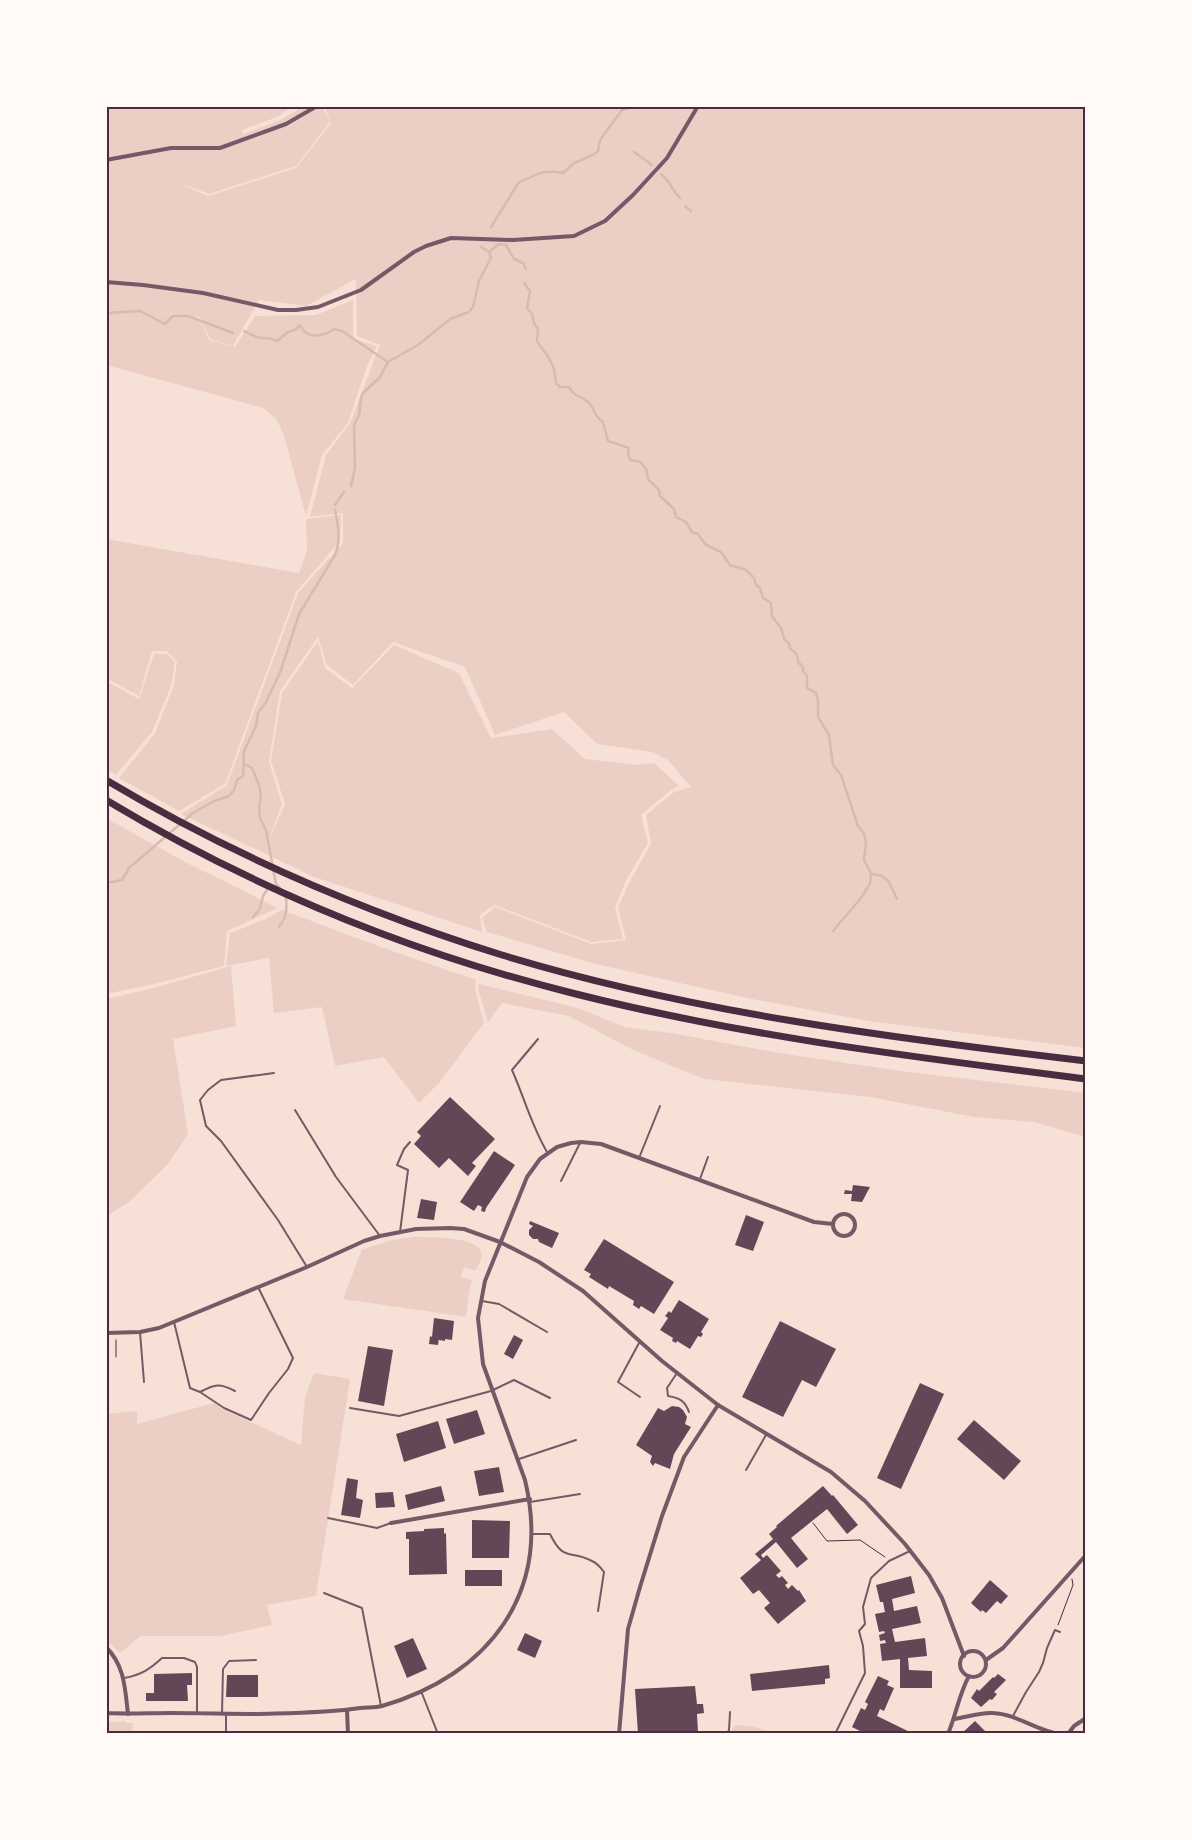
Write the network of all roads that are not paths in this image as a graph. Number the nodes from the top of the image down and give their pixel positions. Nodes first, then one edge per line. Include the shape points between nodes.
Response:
1 (317, 106) edge
2 (698, 106) edge
3 (106, 160) edge
4 (106, 282) edge
5 (106, 780) edge
6 (106, 800) edge
7 (538, 1039) dead end
8 (1086, 1061) edge
9 (274, 1073) dead end
10 (1086, 1079) edge
11 (660, 1106) dead end
12 (295, 1110) dead end
13 (410, 1142) dead end
14 (581, 1142) junction
15 (547, 1152) junction
16 (708, 1157) dead end
17 (639, 1158) junction
18 (700, 1179) junction
19 (561, 1181) dead end
20 (833, 1224) junction
21 (400, 1232) junction
22 (380, 1236) junction
23 (500, 1242) junction
24 (307, 1266) junction
25 (258, 1286) junction
26 (481, 1301) junction
27 (174, 1322) junction
28 (140, 1332) junction
29 (547, 1332) dead end
30 (106, 1333) edge
31 (641, 1341) junction
32 (677, 1373) junction
33 (144, 1382) dead end
34 (235, 1391) dead end
35 (491, 1391) junction
36 (200, 1392) junction
37 (640, 1397) dead end
38 (550, 1398) dead end
39 (718, 1405) junction
40 (350, 1408) dead end
41 (689, 1412) dead end
42 (768, 1433) junction
43 (576, 1440) dead end
44 (518, 1459) junction
45 (746, 1470) dead end
46 (580, 1494) dead end
47 (530, 1501) junction
48 (328, 1518) dead end
49 (391, 1523) joint
50 (532, 1534) junction
51 (910, 1551) junction
52 (1086, 1555) edge
53 (324, 1593) dead end
54 (598, 1611) dead end
55 (1060, 1632) dead end
56 (106, 1647) edge
57 (964, 1656) junction
58 (256, 1660) dead end
59 (986, 1660) junction
60 (969, 1676) junction
61 (124, 1678) junction
62 (421, 1691) junction
63 (381, 1706) junction
64 (347, 1710) junction
65 (730, 1712) dead end
66 (106, 1713) edge
67 (128, 1714) junction
68 (197, 1714) junction
69 (224, 1714) junction
70 (1012, 1718) junction
71 (1086, 1718) edge
72 (955, 1719) junction
73 (174, 1732) dead end
74 (348, 1734) edge
75 (438, 1734) edge
76 (619, 1734) edge
77 (727, 1734) edge
78 (835, 1734) edge
79 (948, 1734) edge
80 (1060, 1734) edge
81 (1068, 1734) edge

1 - 3 street via 286,124 220,148 171,148
2 - 4 street via 667,158 633,194 605,221 574,236 513,240 451,238 414,252 361,290 318,307 296,310 278,310 203,293
5 - 8 highway via 240,852 347,901 504,955 613,984 777,1018
6 - 10 highway via 229,869 321,910 390,937 498,972 684,1019 931,1060
7 - 15 lane via 512,1070 537,1136
9 - 24 lane via 221,1080 200,1100 206,1126 221,1141 278,1220
11 - 17 lane
12 - 22 lane via 336,1177
13 - 21 lane via 397,1165 408,1170
14 - 15 street
14 - 17 street via 601,1144
14 - 19 lane
15 - 23 street via 527,1177
16 - 18 lane
17 - 18 street
18 - 20 street via 814,1222
20 - 20 street via 835,1232 843,1236 852,1234 856,1224 850,1215 843,1214 836,1217
21 - 22 street
21 - 23 street via 464,1229
22 - 24 street
23 - 26 street
23 - 31 street via 583,1291
24 - 25 street
25 - 27 street
25 - 36 lane via 292,1358 288,1369 252,1420 224,1408
26 - 29 lane via 499,1304
26 - 35 street via 480,1349
27 - 28 street
27 - 36 lane via 190,1388
28 - 30 street
28 - 33 lane
31 - 32 street
31 - 37 lane via 618,1382
32 - 39 street
32 - 41 lane via 667,1388 668,1396 681,1399
34 - 36 lane via 226,1386 212,1385
35 - 38 lane via 514,1380
35 - 40 lane via 398,1416
35 - 44 street
39 - 42 street
39 - 76 street via 684,1457 640,1587 628,1629
42 - 45 lane
42 - 51 street via 838,1478 865,1501
43 - 44 lane
44 - 47 street
46 - 47 lane
47 - 49 street
47 - 50 street
48 - 49 lane via 377,1528
50 - 54 lane via 550,1534 563,1553 593,1561 604,1572
50 - 62 street via 522,1590 502,1627 486,1648 468,1663
51 - 57 street via 942,1598
51 - 78 lane via 889,1561 871,1578 863,1607 864,1624 859,1631 864,1673
52 - 59 street via 1003,1648
53 - 63 lane via 362,1608
55 - 70 lane via 1055,1630 1039,1672
56 - 61 street via 116,1658
57 - 59 street via 976,1652
57 - 60 street via 961,1667
58 - 69 lane via 229,1661 223,1669
59 - 60 street via 982,1673
60 - 72 street
61 - 67 street
61 - 68 lane via 148,1671 162,1658 184,1658 195,1662
62 - 63 street
62 - 75 lane
63 - 64 street
64 - 69 street
64 - 74 street
65 - 77 lane
66 - 67 street
67 - 68 street
68 - 69 street
69 - 73 lane via 226,1732
70 - 72 street via 992,1712
70 - 80 street
71 - 81 street
72 - 79 street

